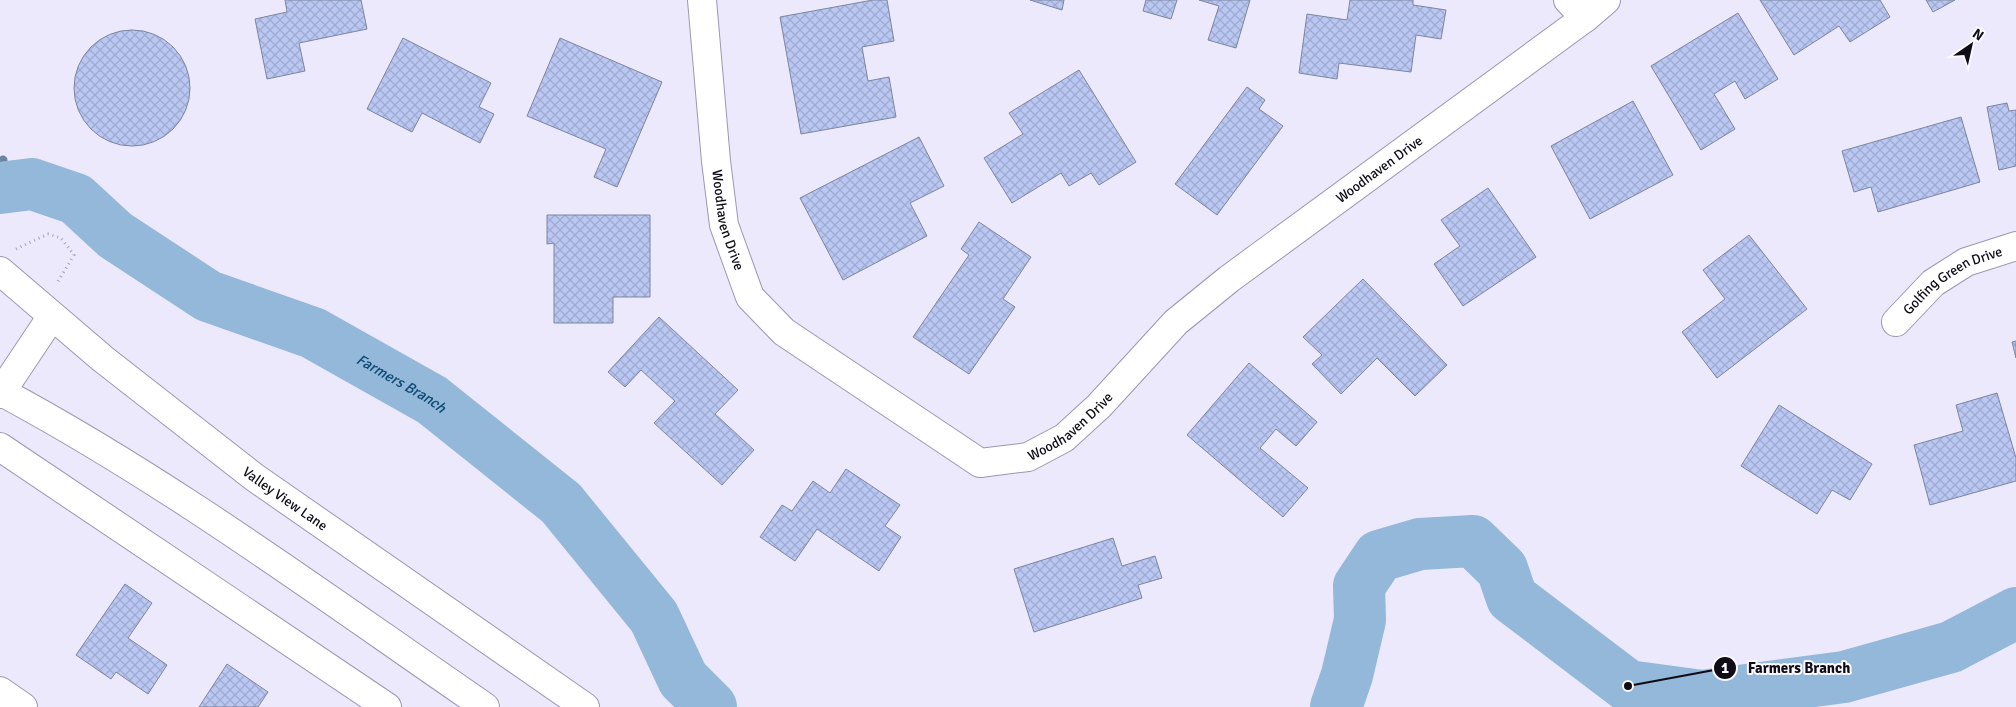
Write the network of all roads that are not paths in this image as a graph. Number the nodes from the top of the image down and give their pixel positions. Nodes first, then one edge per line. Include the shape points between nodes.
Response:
1 (702, 0) edge
2 (1606, 0) edge
3 (1577, 9) edge
4 (2016, 246) edge
5 (5, 264) edge
6 (46, 310) junction
7 (1896, 322) dead end
8 (0, 392) edge
9 (0, 447) edge
10 (0, 690) edge
11 (23, 707) edge
12 (387, 707) edge
13 (485, 707) edge
14 (586, 707) edge

1 - 3 street, Woodhaven Drive via 724,225 750,297 784,332 980,463 1028,457 1064,438 1099,406 1176,322
2 - 3 street, Woodhaven Drive
4 - 7 street, Golfing Green Drive via 1966,262 1933,283
5 - 6 street, Valley View Lane
6 - 8 street
6 - 14 street, Valley View Lane via 103,360 254,477
8 - 13 street via 54,420 166,489
9 - 12 street
10 - 11 street

